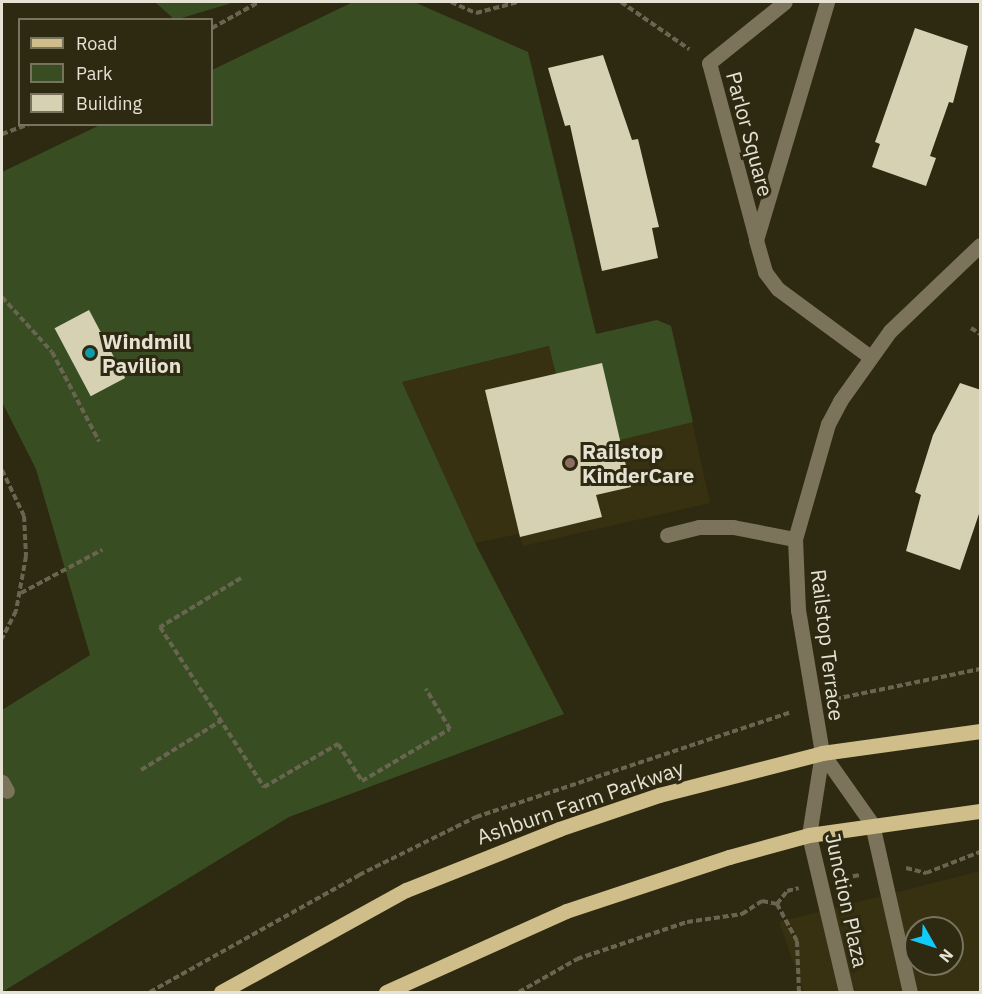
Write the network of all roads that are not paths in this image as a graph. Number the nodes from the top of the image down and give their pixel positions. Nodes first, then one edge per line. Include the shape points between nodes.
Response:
1 (785, 2) edge
2 (827, 2) edge
3 (756, 240) junction
4 (981, 245) edge
5 (869, 356) junction
6 (667, 535) dead end
7 (795, 539) junction
8 (981, 730) edge
9 (822, 753) junction
10 (981, 811) edge
11 (872, 824) junction
12 (809, 835) junction
13 (220, 993) edge
14 (386, 993) edge
15 (846, 993) edge
16 (910, 993) edge

1 - 3 street, Parlor Square via 709,63
2 - 3 street, Parlor Square
3 - 5 street, Parlor Square via 765,272 778,289
4 - 5 street, Railstop Terrace
5 - 7 street, Railstop Terrace via 828,424
6 - 7 street via 699,527 733,527
7 - 9 street, Railstop Terrace via 798,610
8 - 9 main road, Ashburn Farm Parkway
9 - 11 street, Junction Plaza
9 - 12 street, Junction Plaza
9 - 13 main road, Ashburn Farm Parkway via 659,795 474,860 340,923
10 - 11 main road
11 - 12 main road
11 - 16 street, Junction Plaza
12 - 14 main road via 566,911
12 - 15 street, Junction Plaza

